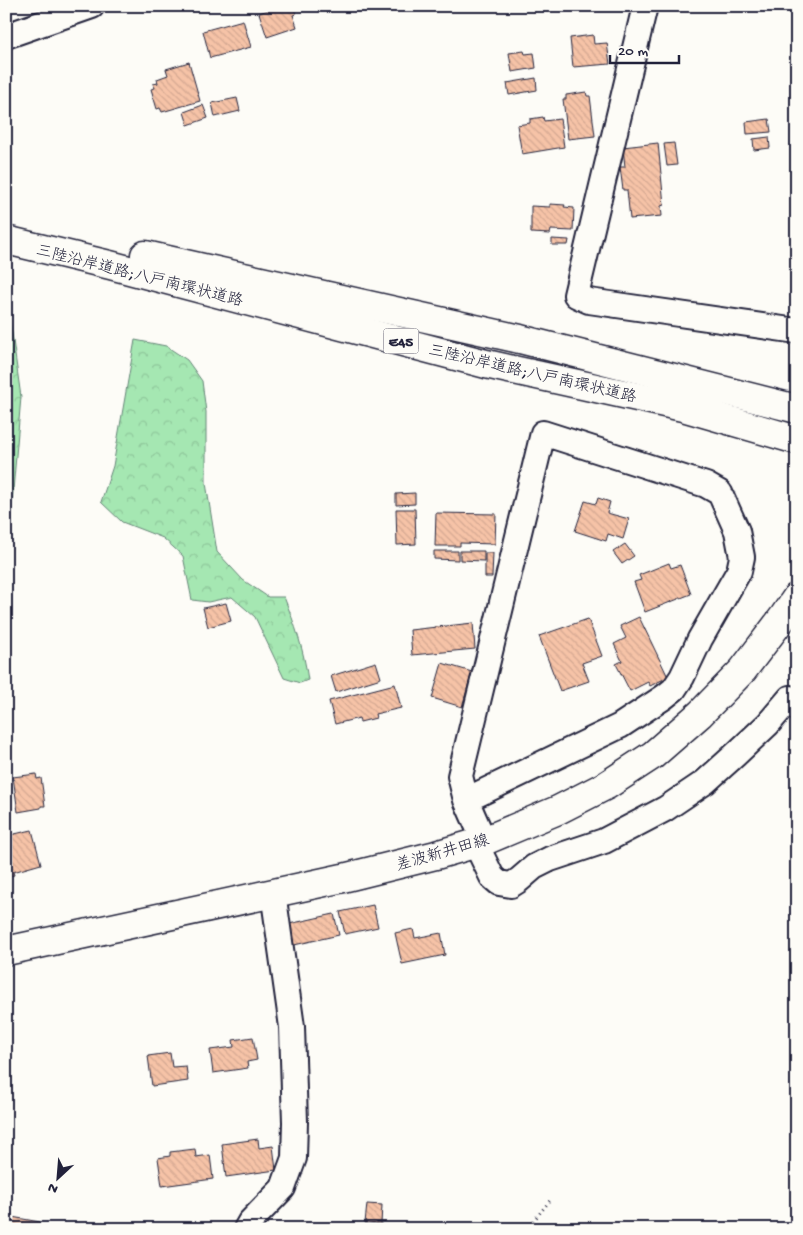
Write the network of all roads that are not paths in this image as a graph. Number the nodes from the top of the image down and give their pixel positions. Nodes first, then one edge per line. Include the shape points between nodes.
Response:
1 (92, 6) edge
2 (645, 6) edge
3 (6, 36) edge
4 (6, 228) edge
5 (6, 240) edge
6 (797, 331) edge
7 (520, 339) junction
8 (797, 389) edge
9 (683, 407) junction
10 (797, 409) edge
11 (797, 440) edge
12 (797, 457) edge
13 (797, 597) edge
14 (795, 698) edge
15 (466, 800) junction
16 (480, 842) junction
17 (273, 892) junction
18 (6, 951) edge
19 (246, 1229) edge

1 - 3 street
2 - 6 street via 576,295 589,301
4 - 7 main road, 三陸沿岸道路;八戸南環状道路 / E45 via 129,252
5 - 9 main road, 三陸沿岸道路;八戸南環状道路 / E45 via 486,364
7 - 8 main road
7 - 10 main road, 三陸沿岸道路;八戸南環状道路 / E45
9 - 11 main road, 三陸沿岸道路;八戸南環状道路 / E45
9 - 12 main road
13 - 16 main road, 差波新井田線 via 743,670 654,755 608,785 558,810
14 - 16 street via 705,782 666,810 604,841 550,859 511,885 499,883 492,877
15 - 15 street via 620,726 674,690 739,571 742,557 737,531 720,493 706,485 543,433 460,776
15 - 16 street
16 - 17 main road, 差波新井田線 via 343,878
17 - 18 main road, 差波新井田線
17 - 19 street via 292,1027 294,1158 283,1188

